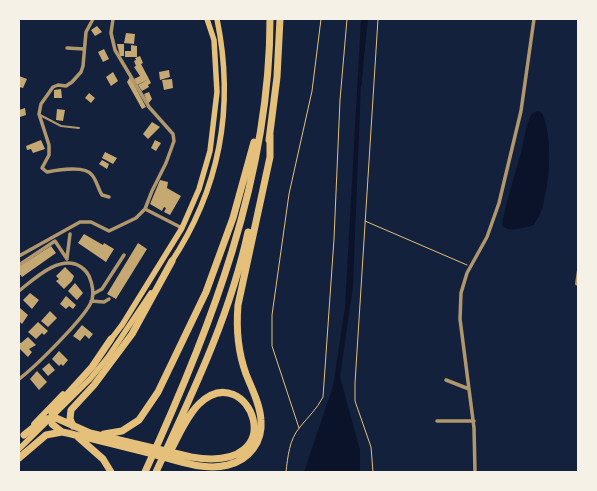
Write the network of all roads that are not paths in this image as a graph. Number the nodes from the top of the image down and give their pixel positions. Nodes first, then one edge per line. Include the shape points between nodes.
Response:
1 (93, 19) edge
2 (113, 19) edge
3 (207, 19) edge
4 (217, 19) edge
5 (270, 19) edge
6 (280, 19) edge
7 (534, 19) edge
8 (67, 48) dead end
9 (84, 49) junction
10 (265, 101) junction
11 (39, 114) junction
12 (79, 128) dead end
13 (270, 135) junction
14 (109, 197) dead end
15 (145, 209) junction
16 (182, 228) junction
17 (70, 234) dead end
18 (124, 255) dead end
19 (19, 256) edge
20 (67, 258) junction
21 (172, 261) junction
22 (66, 263) junction
23 (19, 265) edge
24 (578, 270) edge
25 (19, 284) edge
26 (578, 285) edge
27 (20, 290) edge
28 (93, 294) junction
29 (109, 299) dead end
30 (91, 301) junction
31 (111, 339) junction
32 (19, 379) edge
33 (446, 380) dead end
34 (469, 389) junction
35 (51, 418) junction
36 (437, 421) dead end
37 (474, 421) junction
38 (75, 427) junction
39 (62, 432) junction
40 (95, 434) junction
41 (75, 435) junction
42 (22, 437) edge
43 (138, 447) junction
44 (19, 449) edge
45 (19, 458) edge
46 (190, 460) junction
47 (111, 472) edge
48 (145, 472) edge
49 (156, 472) edge
50 (161, 472) edge
51 (475, 472) edge

1 - 9 street via 86,32
2 - 15 street via 115,50 150,107 173,134 174,141 166,163
3 - 16 main road via 214,40 217,92 213,132 199,189
4 - 21 main road via 223,47 225,77 223,127 219,149 205,198
5 - 10 highway
6 - 13 highway via 277,78
7 - 34 street via 522,110 501,196 487,237 470,266 461,293 460,308
8 - 9 street
9 - 11 street via 81,72 66,86 53,87 41,104
10 - 40 highway via 233,218 206,292 158,392 148,410 132,426 117,433
10 - 48 highway via 249,187 221,286 192,366
11 - 12 lane via 61,126
11 - 14 street via 49,145 49,155 42,168 44,171 84,170 93,176 102,195
13 - 46 highway via 270,157 240,290 237,321 239,350 256,400 262,431 252,451 241,460 216,466
13 - 49 highway via 248,235 220,325 200,376
15 - 16 street
15 - 19 street via 136,218 109,231 91,222 80,222
16 - 31 main road
17 - 20 street
18 - 28 street via 102,289
20 - 22 street
20 - 23 street via 56,241
21 - 38 highway via 132,334 94,385 71,410 70,419
21 - 44 main road via 128,329 90,379
22 - 27 street via 53,267
22 - 28 street via 77,265 88,273
24 - 26 lane
25 - 27 street
28 - 30 street
29 - 30 street via 104,302
30 - 32 street via 69,330
31 - 35 highway via 92,367 54,408
31 - 42 main road
33 - 34 street
34 - 37 street
35 - 38 highway
35 - 39 highway via 54,427
35 - 42 highway via 40,422
36 - 37 street
37 - 51 street
38 - 40 highway
39 - 41 highway
39 - 45 highway via 46,436
40 - 43 highway
41 - 43 highway
41 - 47 highway via 103,459
43 - 46 highway
46 - 50 highway via 219,459 238,454 247,446 254,432 254,419 250,407 237,396 209,396 200,403 181,430

